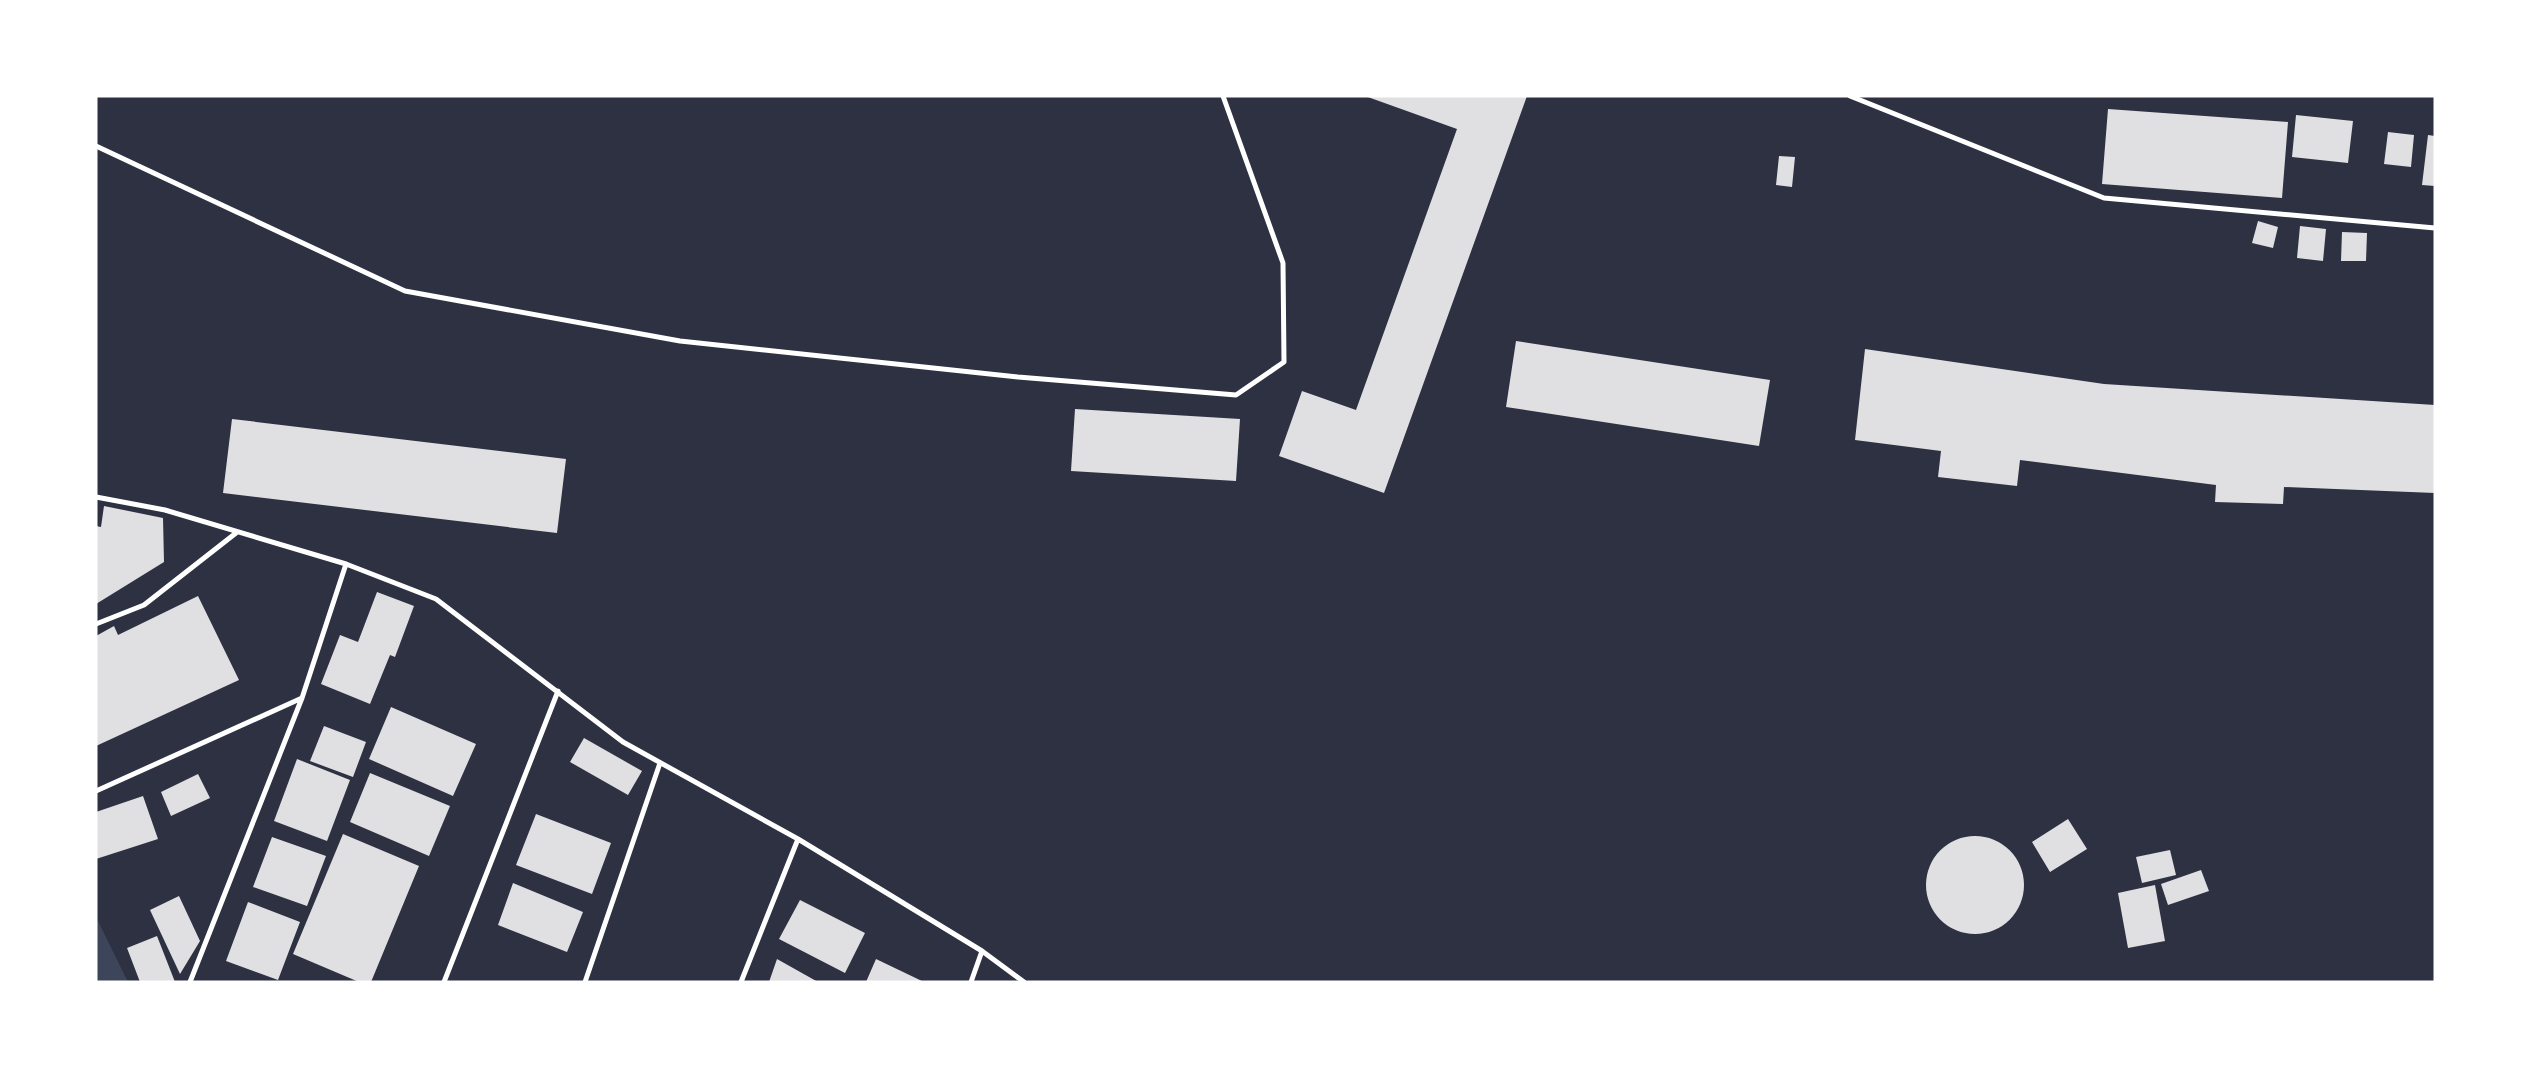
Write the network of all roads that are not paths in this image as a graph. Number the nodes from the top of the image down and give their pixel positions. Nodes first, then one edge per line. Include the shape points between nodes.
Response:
1 (1223, 96) edge
2 (1850, 96) edge
3 (96, 146) edge
4 (2435, 228) edge
5 (96, 496) edge
6 (236, 533) junction
7 (346, 564) junction
8 (96, 624) edge
9 (558, 691) junction
10 (302, 698) junction
11 (660, 763) junction
12 (96, 791) edge
13 (798, 839) junction
14 (982, 951) junction
15 (190, 982) edge
16 (444, 982) edge
17 (585, 982) edge
18 (741, 982) edge
19 (971, 982) edge
20 (1024, 982) edge

1 - 3 street via 1283,263 1284,362 1236,395 1018,377 680,341 406,291
2 - 4 street via 2104,198
5 - 6 street via 164,510
6 - 7 street
6 - 8 street via 144,605
7 - 9 street via 436,599
7 - 10 street
9 - 11 street via 623,742
9 - 16 street
10 - 12 street
10 - 15 street
11 - 13 street
11 - 17 street
13 - 14 street
13 - 18 street
14 - 19 street
14 - 20 street

